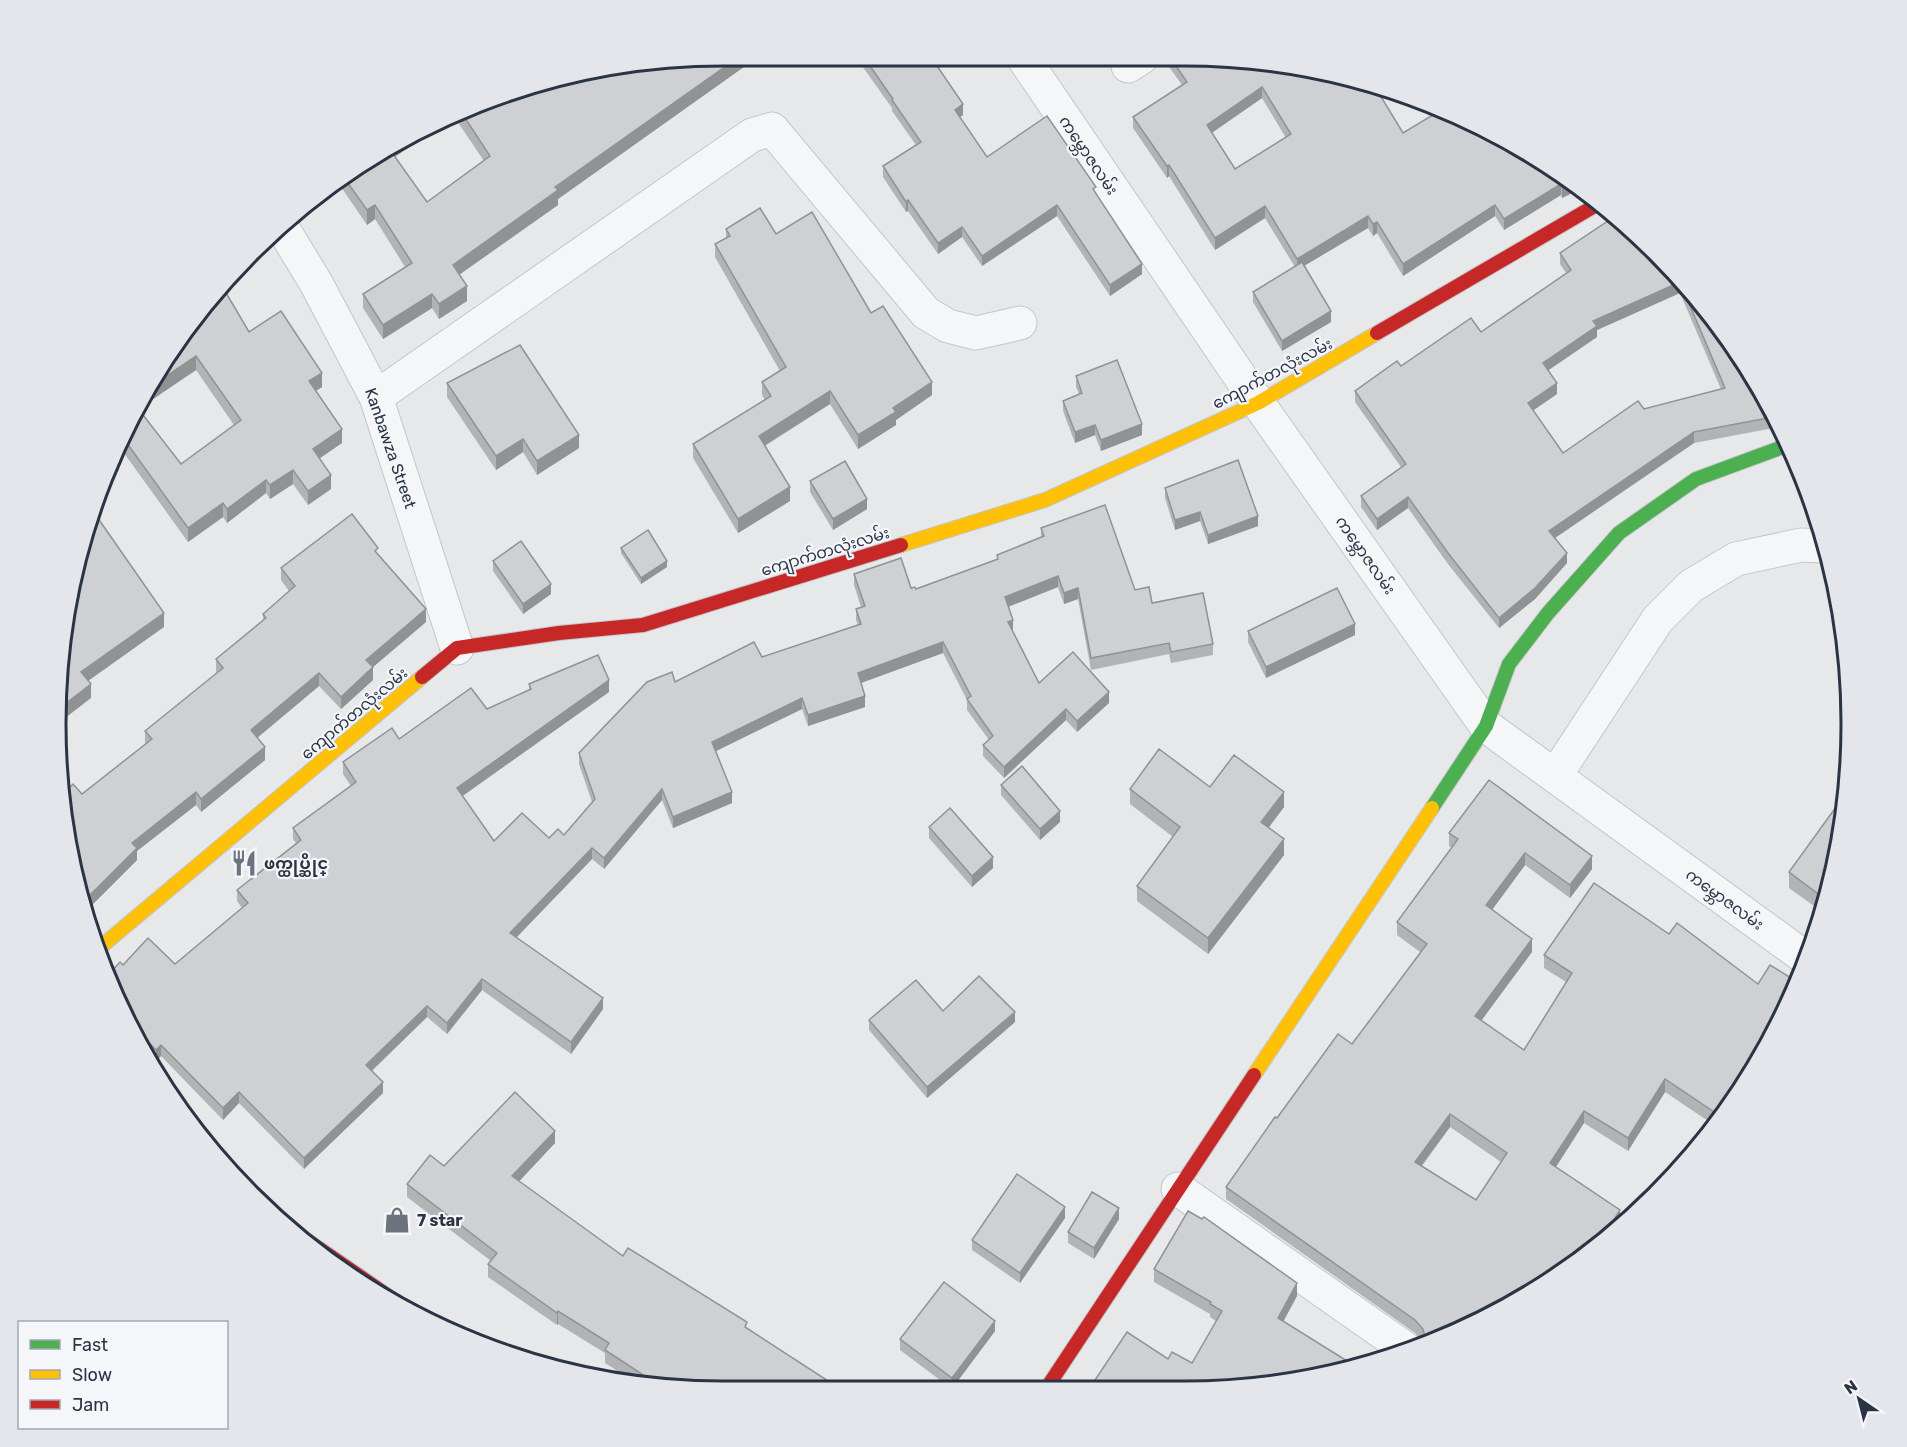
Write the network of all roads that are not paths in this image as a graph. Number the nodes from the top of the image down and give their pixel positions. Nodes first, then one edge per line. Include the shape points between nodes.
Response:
1 (1029, 66) edge
2 (1591, 208) edge
3 (285, 233) edge
4 (1020, 323) dead end
5 (376, 397) junction
6 (1258, 403) junction
7 (1780, 448) edge
8 (1817, 546) edge
9 (458, 648) junction
10 (1486, 726) junction
11 (1555, 776) junction
12 (104, 944) edge
13 (1799, 953) edge
14 (1178, 1189) junction
15 (1399, 1344) edge
16 (1051, 1381) edge

1 - 6 street, ကမ္ဘောဇလမ်း
2 - 6 street, ကျောက်တလုံးလမ်း
3 - 5 street, Kanbawza Street
4 - 5 street via 976,333 948,326 926,314 772,129 752,135
5 - 9 street, Kanbawza Street
6 - 9 street, ကျောက်တလုံးလမ်း via 1045,500 643,625
6 - 10 street, ကမ္ဘောဇလမ်း
7 - 10 street via 1696,479 1619,533 1509,664
8 - 11 street via 1801,545 1736,559 1691,586 1658,619
9 - 12 street, ကျောက်တလုံးလမ်း
10 - 11 street, ကမ္ဘောဇလမ်း
10 - 14 street
11 - 13 street, ကမ္ဘောဇလမ်း
14 - 15 street
14 - 16 street

